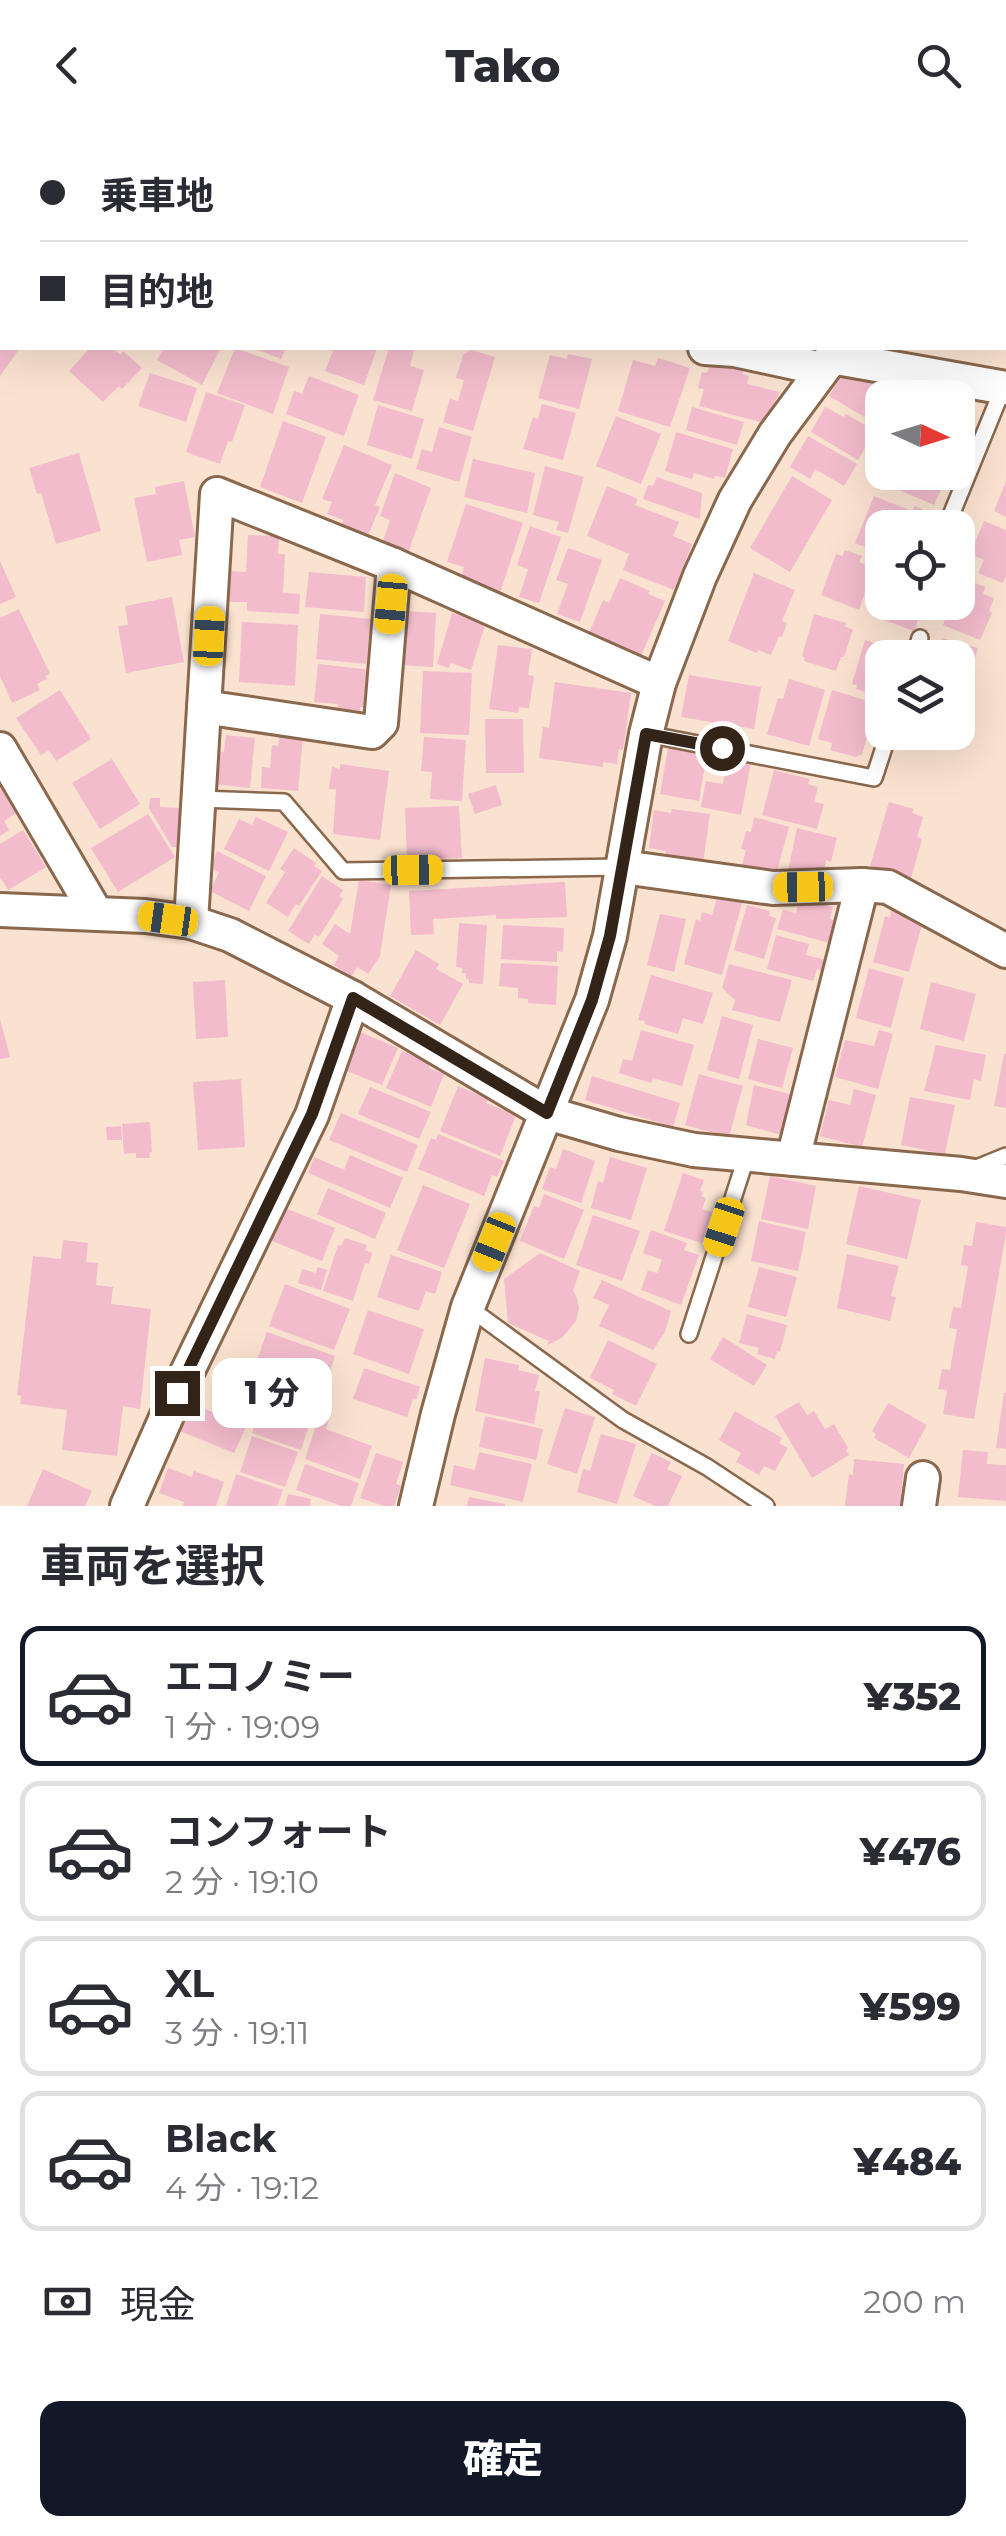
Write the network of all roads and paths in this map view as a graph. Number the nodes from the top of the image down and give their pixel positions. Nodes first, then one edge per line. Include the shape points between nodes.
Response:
1 (734, 350) edge
2 (831, 358) edge
3 (1004, 388) edge
4 (954, 510) edge
5 (394, 565) junction
6 (660, 683) junction
7 (204, 706) junction
8 (646, 734) junction
9 (0, 749) edge
10 (883, 750) edge
11 (198, 798) junction
12 (623, 867) junction
13 (862, 885) junction
14 (0, 910) edge
15 (96, 913) junction
16 (191, 922) junction
17 (1006, 950) edge
18 (353, 998) junction
19 (547, 1113) junction
20 (747, 1156) junction
21 (1006, 1156) edge
22 (793, 1159) junction
23 (961, 1174) junction
24 (1006, 1181) edge
25 (468, 1307) junction
26 (689, 1334) dead end
27 (127, 1506) edge
28 (416, 1506) edge
29 (766, 1506) edge

1 - 2 street
2 - 3 street
2 - 6 street via 735,500
3 - 4 lane
5 - 6 street
5 - 7 street via 380,723 372,732
5 - 7 street via 217,494
6 - 8 street
7 - 11 street
8 - 10 lane via 874,778
8 - 12 street
9 - 15 street
11 - 12 lane via 284,802 343,870
11 - 16 street
12 - 13 street via 773,888
12 - 19 street via 592,1000
13 - 17 street via 888,887
13 - 22 street
14 - 15 street
15 - 16 street
16 - 18 street via 230,934
18 - 19 street
18 - 27 street via 312,1114
19 - 20 street via 619,1134
19 - 25 street
20 - 22 street
20 - 26 lane
21 - 23 lane
22 - 23 street
23 - 24 street
25 - 28 street
25 - 29 lane via 623,1420

